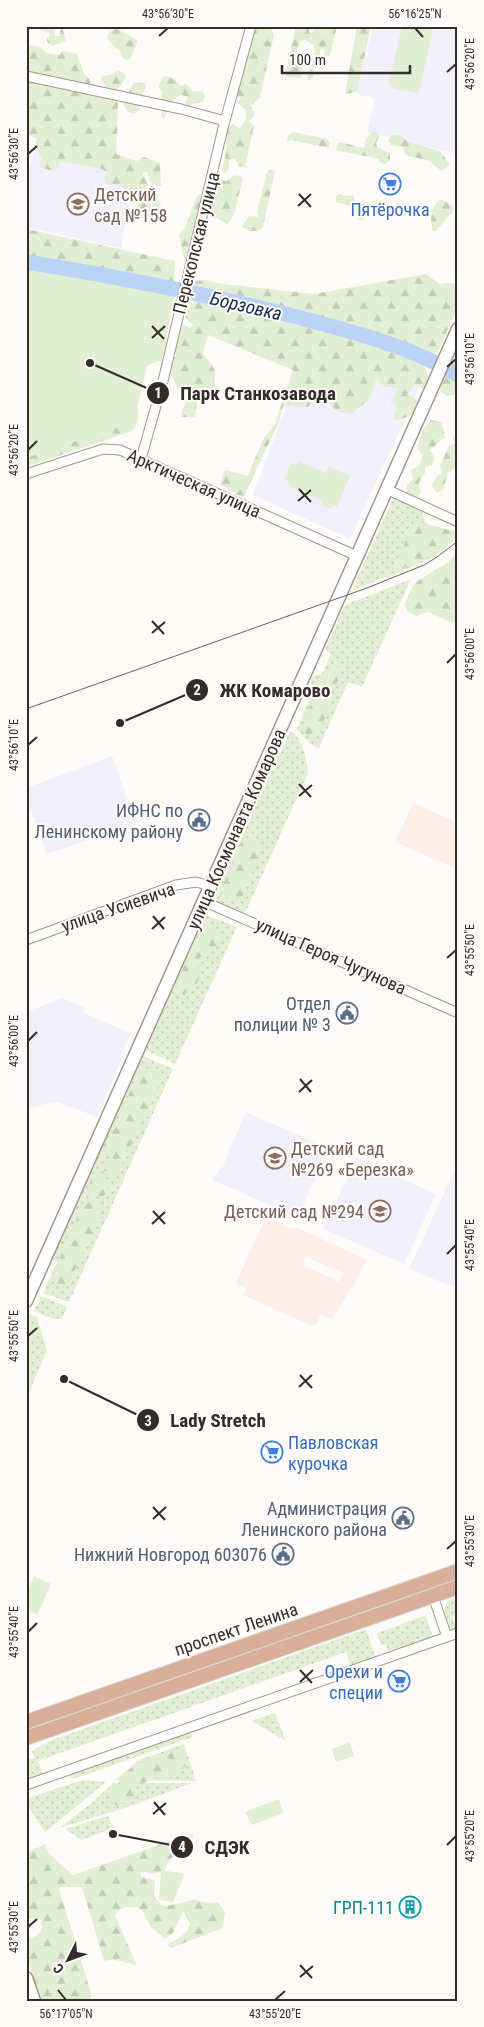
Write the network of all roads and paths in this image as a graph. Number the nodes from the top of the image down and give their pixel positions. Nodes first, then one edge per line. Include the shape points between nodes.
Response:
1 (250, 26) edge
2 (26, 76) edge
3 (225, 121) junction
4 (458, 329) edge
5 (141, 459) junction
6 (26, 474) edge
7 (386, 489) junction
8 (458, 522) edge
9 (357, 556) junction
10 (210, 886) junction
11 (203, 901) junction
12 (26, 940) edge
13 (458, 1013) edge
14 (27, 1296) edge
15 (458, 1571) edge
16 (458, 1587) edge
17 (433, 1596) junction
18 (458, 1633) edge
19 (447, 1636) junction
20 (26, 1722) edge
21 (26, 1738) edge
22 (26, 1785) edge
23 (26, 1978) edge
24 (34, 2001) edge

1 - 3 street, Перекопская улица
2 - 3 street
3 - 5 street, Перекопская улица via 161,389
4 - 7 street, улица Космонавта Комарова
5 - 6 street, Арктическая улица via 120,450 103,449
5 - 9 street, Арктическая улица
7 - 8 street
7 - 9 street, улица Космонавта Комарова
9 - 10 street, улица Космонавта Комарова
10 - 11 street, улица Космонавта Комарова
10 - 12 street, улица Усиевича via 196,882 176,885
11 - 13 street, улица Героя Чугунова
11 - 14 street, улица Космонавта Комарова
15 - 20 main road, проспект Ленина
16 - 17 main road, проспект Ленина
17 - 19 street
17 - 21 main road, проспект Ленина
18 - 19 street
19 - 22 street
23 - 24 street

